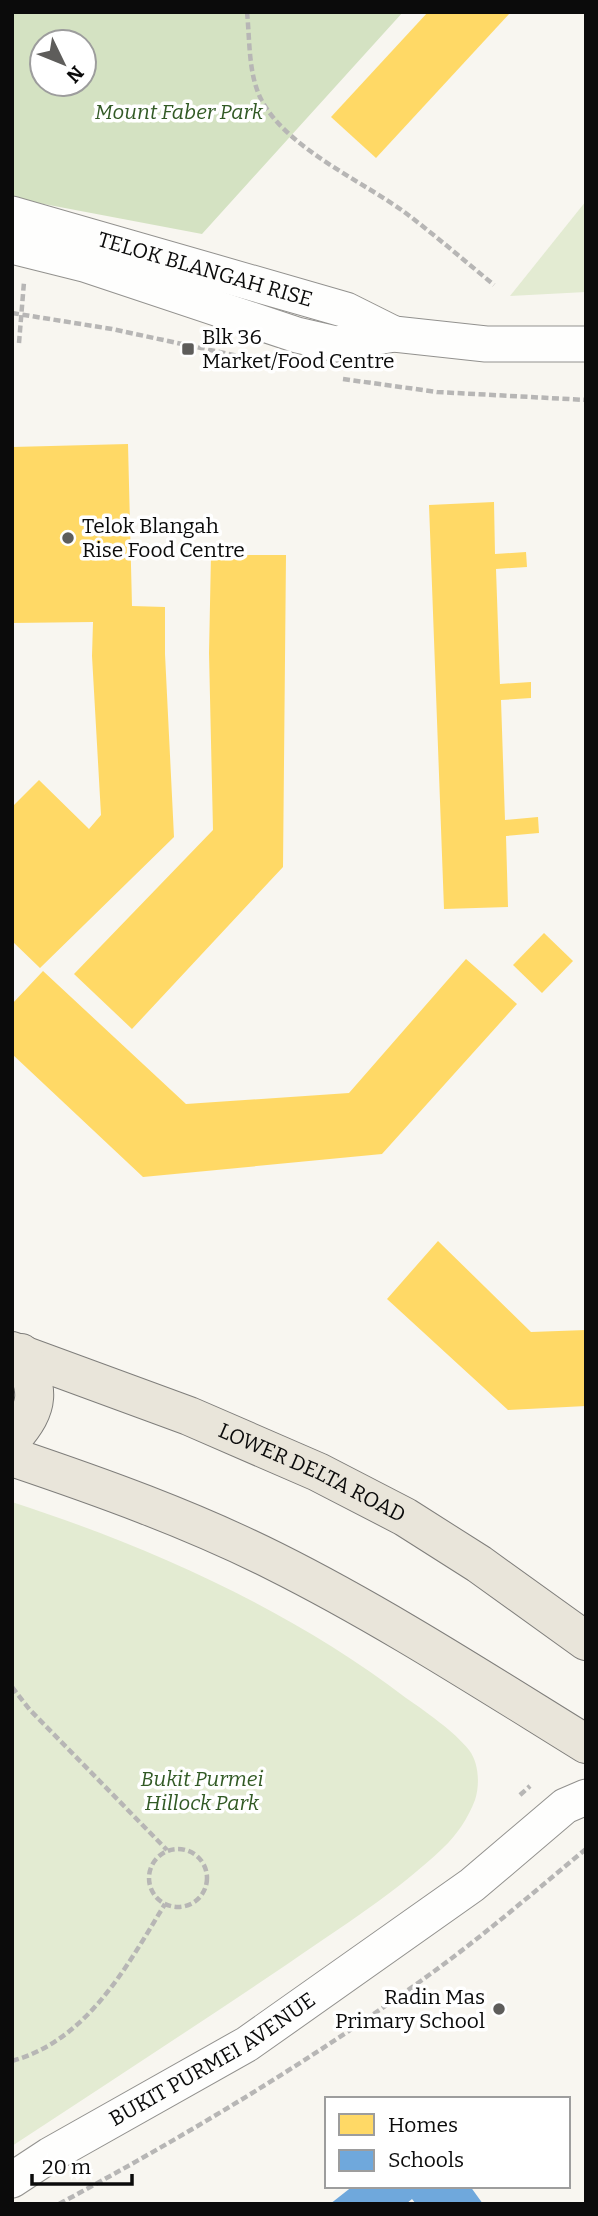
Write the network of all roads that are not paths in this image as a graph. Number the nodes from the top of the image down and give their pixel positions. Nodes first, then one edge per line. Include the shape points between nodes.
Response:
1 (12, 214) edge
2 (12, 246) edge
3 (394, 334) junction
4 (586, 344) edge
5 (17, 1352) edge
6 (12, 1439) edge
7 (12, 1457) edge
8 (586, 1641) edge
9 (586, 1744) edge
10 (582, 1788) edge
11 (12, 2180) edge

1 - 3 street, TELOK BLANGAH RISE via 346,310
2 - 3 street, TELOK BLANGAH RISE via 84,264 336,344
3 - 4 street, TELOK BLANGAH RISE via 485,344
5 - 6 main road via 35,1382 34,1404
5 - 8 main road, LOWER DELTA ROAD via 189,1416 318,1472 405,1517
7 - 9 main road via 118,1493 273,1561 384,1621
10 - 11 street, BUKIT PURMEI AVENUE via 472,1885 247,2044

